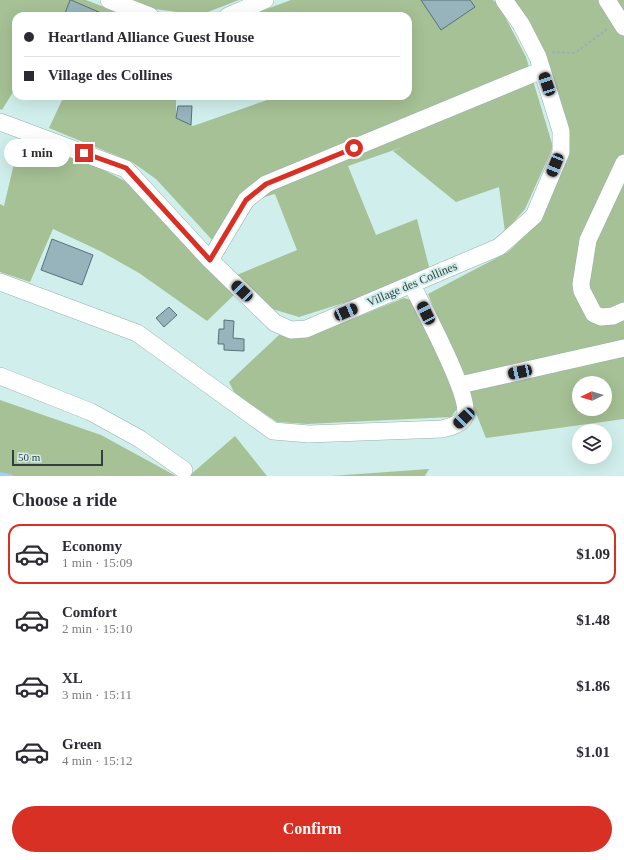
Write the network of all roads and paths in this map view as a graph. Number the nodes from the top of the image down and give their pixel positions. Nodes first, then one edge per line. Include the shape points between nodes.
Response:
1 (109, 0) edge
2 (265, 0) edge
3 (504, 0) edge
4 (607, 0) edge
5 (140, 12) edge
6 (237, 12) edge
7 (605, 23) dead end
8 (624, 27) edge
9 (540, 64) junction
10 (0, 122) edge
11 (624, 163) edge
12 (210, 260) junction
13 (0, 282) edge
14 (412, 285) junction
15 (624, 311) edge
16 (624, 348) edge
17 (0, 376) edge
18 (460, 385) junction
19 (184, 470) dead end

1 - 5 street
2 - 6 street
3 - 9 street, Village des Collines via 521,24
4 - 8 street
7 - 9 path via 606,30 575,53 555,51
9 - 12 street via 266,184 246,200
9 - 14 street, Village des Collines via 561,131 561,152 534,216 500,247
10 - 12 street, Village des Collines via 126,168
11 - 15 street via 588,240 581,284 594,314 601,317 613,316
12 - 14 street, Village des Collines via 275,323 290,330 306,329
13 - 18 street via 137,333 273,431 309,434 442,429 456,425 464,418 466,406
14 - 18 street
16 - 18 street
17 - 19 street via 91,412 140,439

